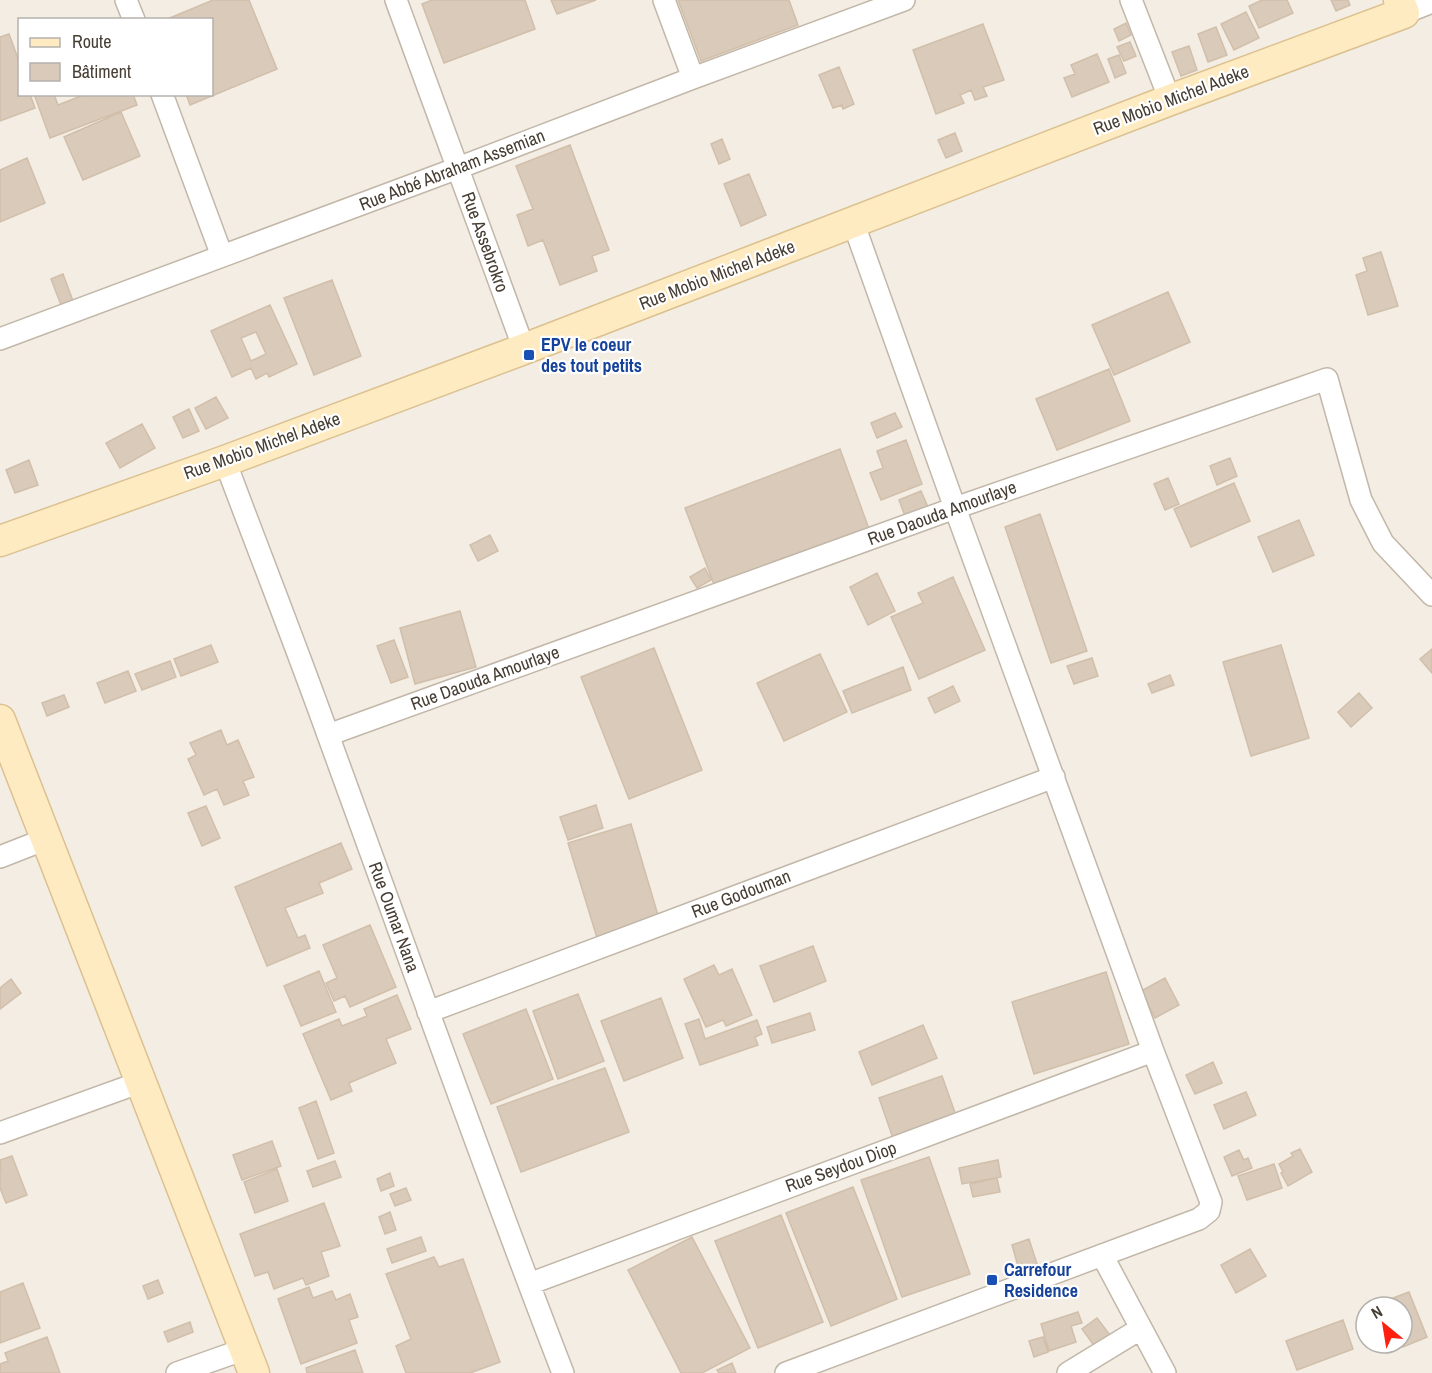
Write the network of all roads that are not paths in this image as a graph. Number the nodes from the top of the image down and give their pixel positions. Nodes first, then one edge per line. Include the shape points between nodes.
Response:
1 (126, 0) edge
2 (396, 0) edge
3 (664, 0) edge
4 (904, 0) edge
5 (1131, 0) edge
6 (1432, 2) edge
7 (1402, 7) edge
8 (133, 18) edge
9 (693, 78) junction
10 (163, 96) edge
11 (1170, 100) junction
12 (458, 168) junction
13 (853, 222) junction
14 (222, 256) junction
15 (0, 339) edge
16 (524, 349) junction
17 (225, 460) junction
18 (955, 508) junction
19 (0, 541) edge
20 (1432, 595) edge
21 (0, 720) edge
22 (328, 735) junction
23 (1054, 777) junction
24 (46, 839) junction
25 (0, 857) edge
26 (428, 1012) junction
27 (1153, 1051) junction
28 (141, 1082) junction
29 (0, 1133) edge
30 (1102, 1255) junction
31 (529, 1284) junction
32 (1140, 1329) junction
33 (249, 1361) edge
34 (177, 1373) edge
35 (563, 1373) edge
36 (786, 1373) edge
37 (1068, 1373) edge
38 (1165, 1373) edge

1 - 8 street
2 - 12 street, Rue Assebrokro
3 - 9 street
4 - 9 street, Rue Abbé Abraham Assemian
5 - 11 street
6 - 7 street, Rue Mobio Michel Adeke
7 - 11 street, Rue Mobio Michel Adeke
9 - 12 street, Rue Abbé Abraham Assemian
10 - 14 street
11 - 13 street, Rue Mobio Michel Adeke
12 - 14 street, Rue Abbé Abraham Assemian
12 - 16 street, Rue Assebrokro
13 - 16 street, Rue Mobio Michel Adeke
13 - 18 street
14 - 15 street, Rue Abbé Abraham Assemian
16 - 17 street, Rue Mobio Michel Adeke
17 - 19 street, Rue Mobio Michel Adeke
17 - 22 street, Rue Oumar Nana
18 - 20 street, Rue Daouda Amourlaye via 1327,379 1361,500 1383,543
18 - 22 street, Rue Daouda Amourlaye
18 - 23 street
21 - 24 street
22 - 26 street, Rue Oumar Nana
23 - 26 street, Rue Godouman
23 - 27 street
24 - 25 street
24 - 28 street
26 - 31 street, Rue Oumar Nana
27 - 30 street via 1211,1202 1209,1211 1199,1219
27 - 31 street, Rue Seydou Diop
28 - 29 street
28 - 33 street
30 - 32 street
30 - 36 street
31 - 35 street, Rue Oumar Nana
32 - 37 street
32 - 38 street
33 - 34 street

